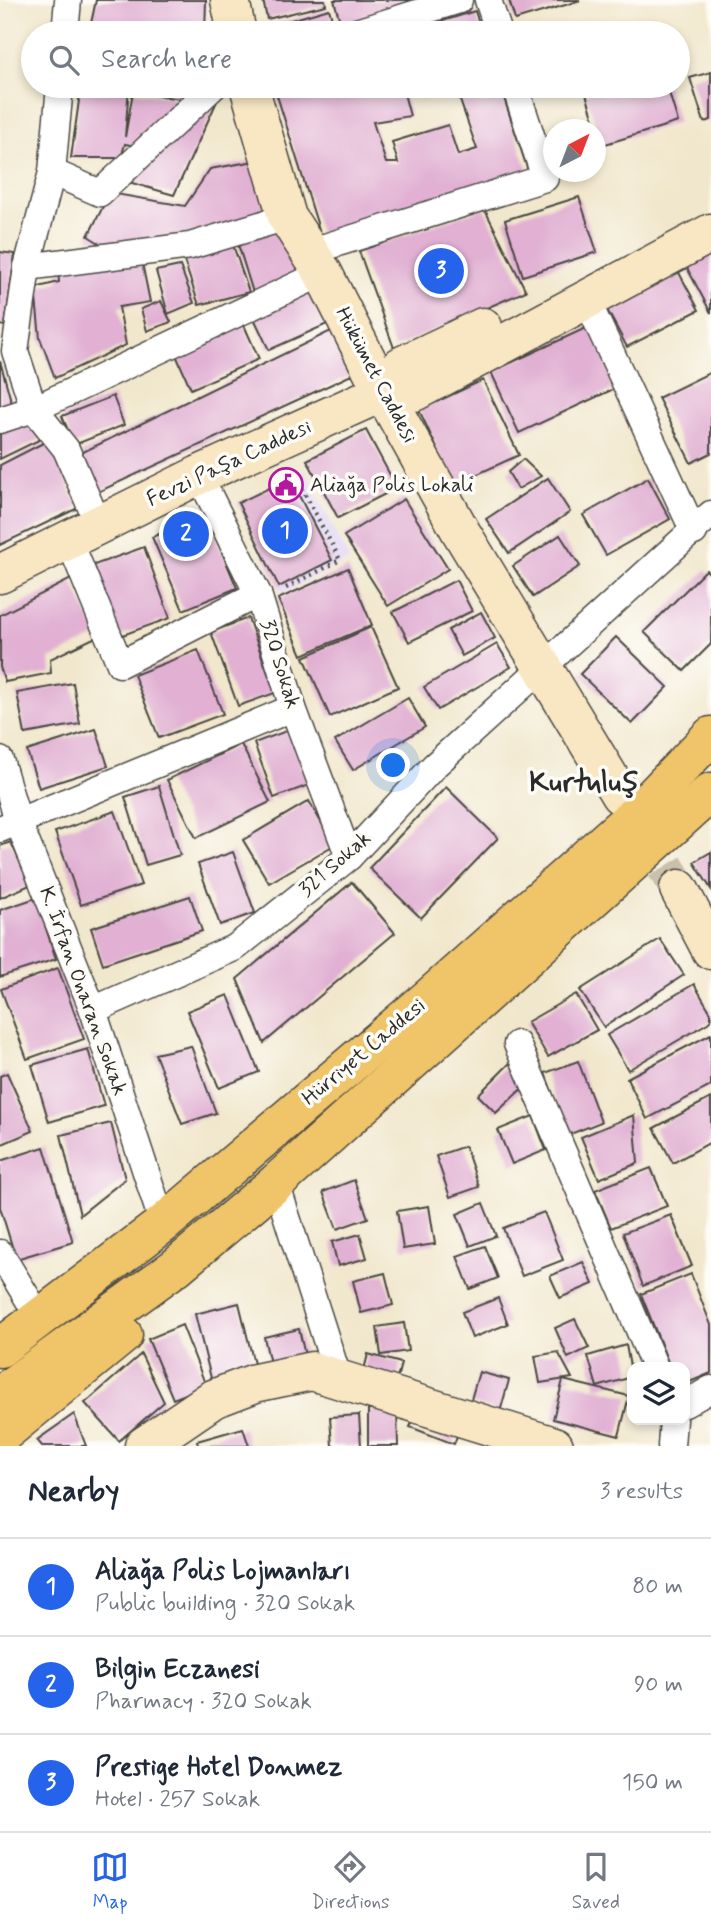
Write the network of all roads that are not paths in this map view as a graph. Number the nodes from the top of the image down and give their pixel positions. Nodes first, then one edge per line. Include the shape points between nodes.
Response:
1 (68, 0) edge
2 (230, 0) edge
3 (459, 0) edge
4 (488, 0) edge
5 (66, 21) edge
6 (234, 21) edge
7 (392, 21) edge
8 (495, 21) edge
9 (59, 98) edge
10 (201, 98) edge
11 (252, 98) edge
12 (519, 98) edge
13 (52, 172) junction
14 (711, 215) edge
15 (287, 217) junction
16 (711, 233) edge
17 (316, 262) junction
18 (27, 267) junction
19 (586, 298) junction
20 (383, 392) junction
21 (34, 409) junction
22 (0, 420) edge
23 (199, 475) junction
24 (702, 523) edge
25 (84, 533) junction
26 (0, 574) edge
27 (258, 594) junction
28 (543, 669) junction
29 (293, 708) junction
30 (711, 736) edge
31 (0, 760) edge
32 (711, 792) edge
33 (621, 795) tunnel mouth
34 (9, 825) edge
35 (349, 857) junction
36 (680, 889) tunnel mouth
37 (711, 950) edge
38 (93, 1010) junction
39 (517, 1044) dead end
40 (276, 1183) junction
41 (238, 1214) junction
42 (163, 1224) junction
43 (0, 1254) edge
44 (39, 1317) junction
45 (0, 1335) edge
46 (0, 1348) edge
47 (653, 1362) edge
48 (338, 1377) junction
49 (711, 1389) edge
50 (0, 1395) edge
51 (690, 1401) edge
52 (673, 1425) edge
53 (0, 1436) edge
54 (144, 1446) edge
55 (554, 1446) edge
56 (671, 1446) edge

1 - 5 street
2 - 6 street
3 - 7 street
4 - 8 street
9 - 13 street
10 - 13 street via 100,193
11 - 15 street, Hükümet Caddesi
12 - 17 street via 545,178
13 - 18 street
14 - 20 street, Fevzi Paşa Caddesi via 401,366
15 - 17 street, Hükümet Caddesi
15 - 18 street via 190,246
16 - 19 street, Fevzi Paşa Caddesi
17 - 20 street, Hükümet Caddesi
17 - 21 street
18 - 21 street via 15,351
19 - 20 street, Fevzi Paşa Caddesi via 414,392
19 - 24 street
20 - 23 street, Fevzi Paşa Caddesi
20 - 28 street, Hükümet Caddesi
21 - 22 street
21 - 25 street via 66,449
23 - 25 street, Fevzi Paşa Caddesi
23 - 27 street, 320 Sokak
24 - 28 street, 321 Sokak
25 - 26 street, Fevzi Paşa Caddesi
25 - 27 street via 120,664
27 - 29 street, 320 Sokak
28 - 33 street, Hükümet Caddesi
28 - 35 street, 321 Sokak via 435,765
29 - 34 street
29 - 35 street, 320 Sokak
30 - 42 highway, Hürriyet Caddesi via 638,812 442,987
31 - 34 street, K. İrfan Onaran Sokak
32 - 40 highway, Hürriyet Caddesi
34 - 38 street, K. İrfan Onaran Sokak
35 - 38 street, 321 Sokak via 236,947
36 - 37 street
38 - 42 street, K. İrfan Onaran Sokak
39 - 47 street
40 - 41 highway, Hürriyet Caddesi
40 - 48 street
41 - 50 highway, Hürriyet Caddesi via 176,1267
41 - 53 highway via 160,1305
42 - 44 highway, Hürriyet Caddesi
43 - 44 street
44 - 45 highway
44 - 46 highway, Hürriyet Caddesi
48 - 54 street via 312,1371 254,1382 213,1399
48 - 55 street
49 - 51 street
52 - 56 street

